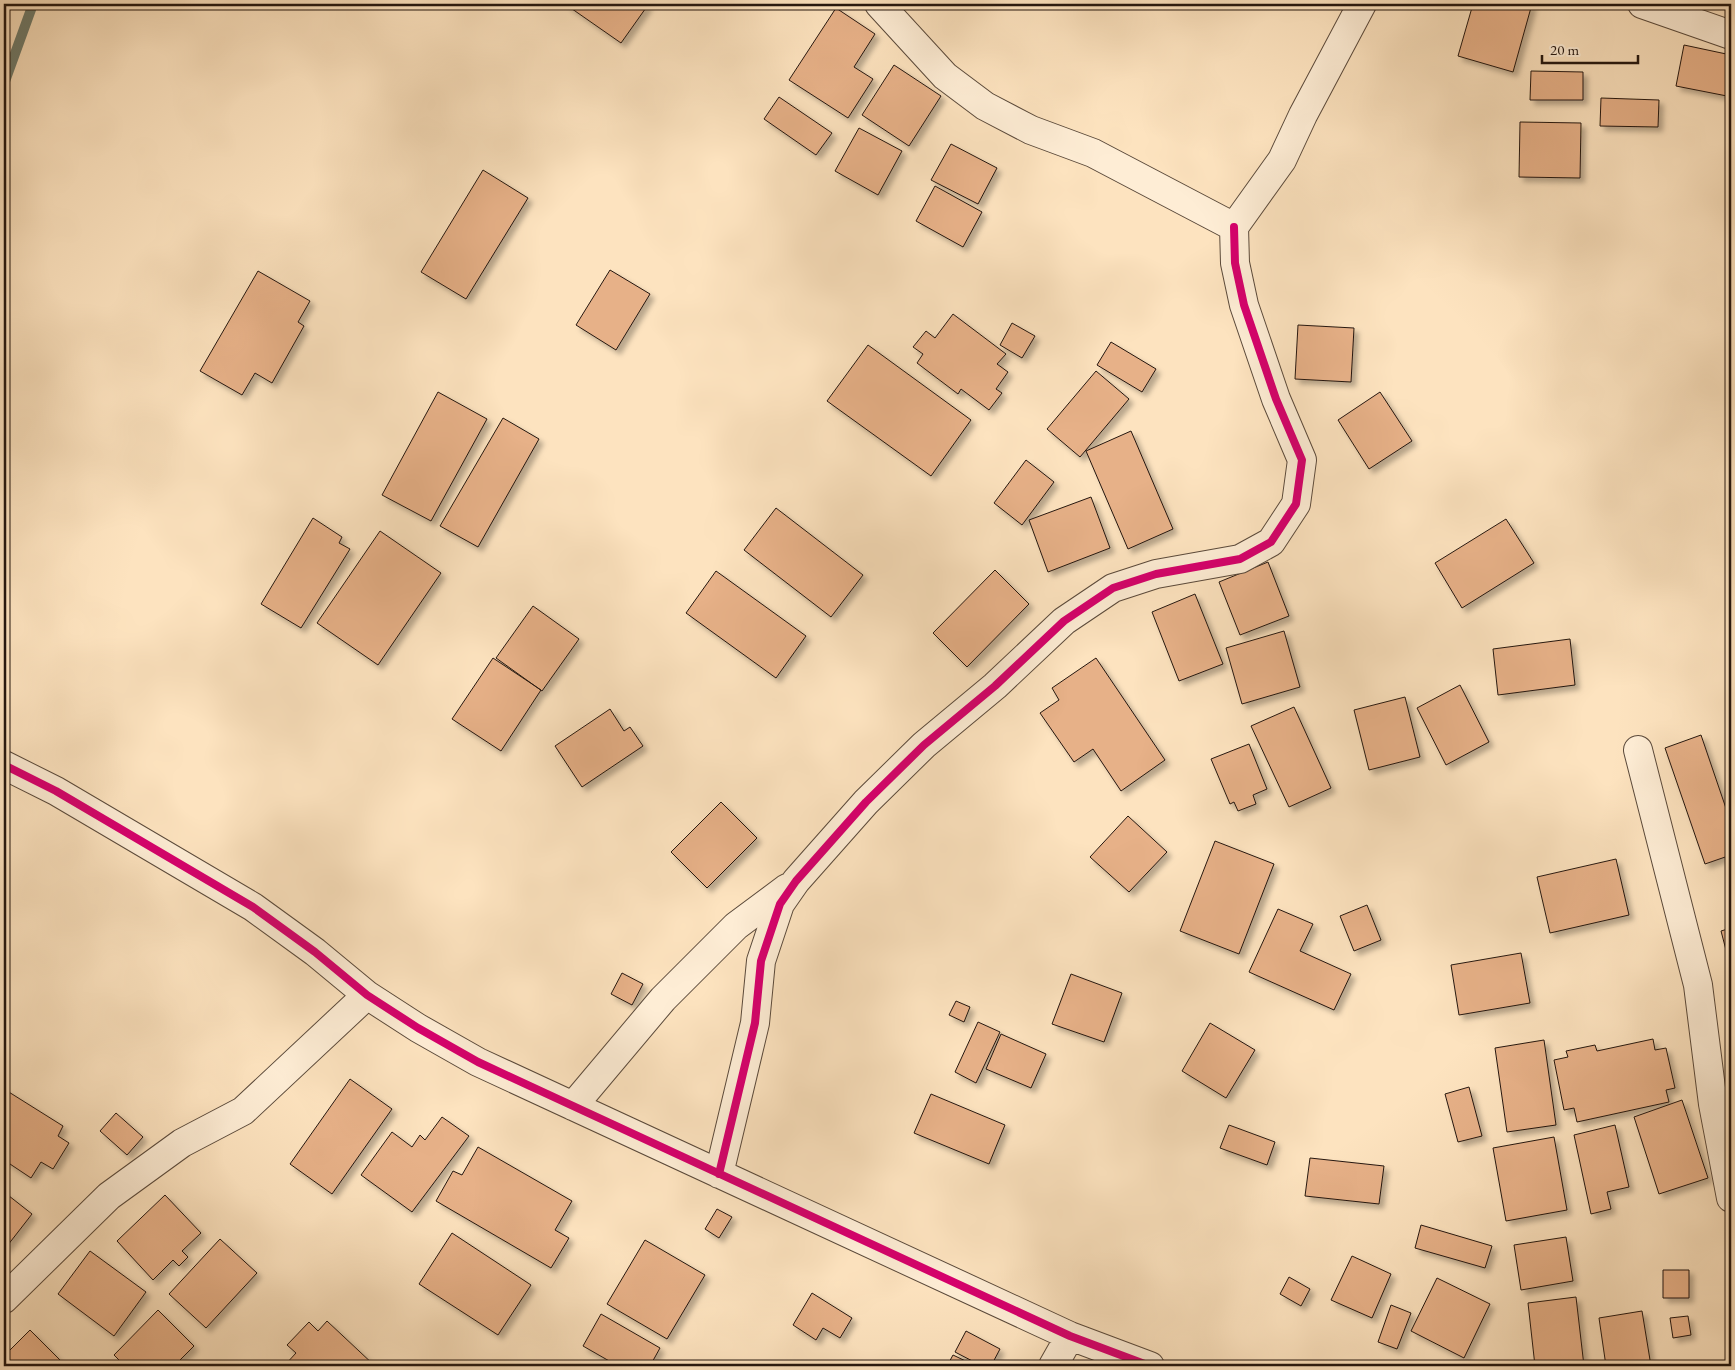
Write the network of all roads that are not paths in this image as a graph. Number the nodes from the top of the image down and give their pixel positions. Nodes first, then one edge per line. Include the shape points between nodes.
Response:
1 (879, 4) edge
2 (1362, 4) edge
3 (1642, 4) edge
4 (1731, 34) edge
5 (1234, 227) junction
6 (1638, 750) dead end
7 (4, 764) edge
8 (796, 882) junction
9 (368, 995) junction
10 (574, 1106) junction
11 (719, 1174) junction
12 (1731, 1198) edge
13 (4, 1299) edge
14 (1070, 1336) junction
15 (1053, 1366) edge
16 (1150, 1366) edge

1 - 5 street via 945,76 985,106 1031,130 1093,153
2 - 5 street via 1282,160
3 - 4 street
5 - 8 street via 1234,263 1244,304 1276,398 1302,460 1296,504 1271,542 1240,559 1156,574 1113,588 1064,621 995,686 924,745 866,802
6 - 12 street via 1698,985 1713,1104
7 - 9 street via 253,907
8 - 10 street via 736,926 663,999
8 - 11 street via 780,904 761,961 755,1023
9 - 10 street via 478,1062
9 - 13 street via 243,1111 182,1143 109,1196
10 - 11 street
11 - 14 street
14 - 15 street
14 - 16 street

